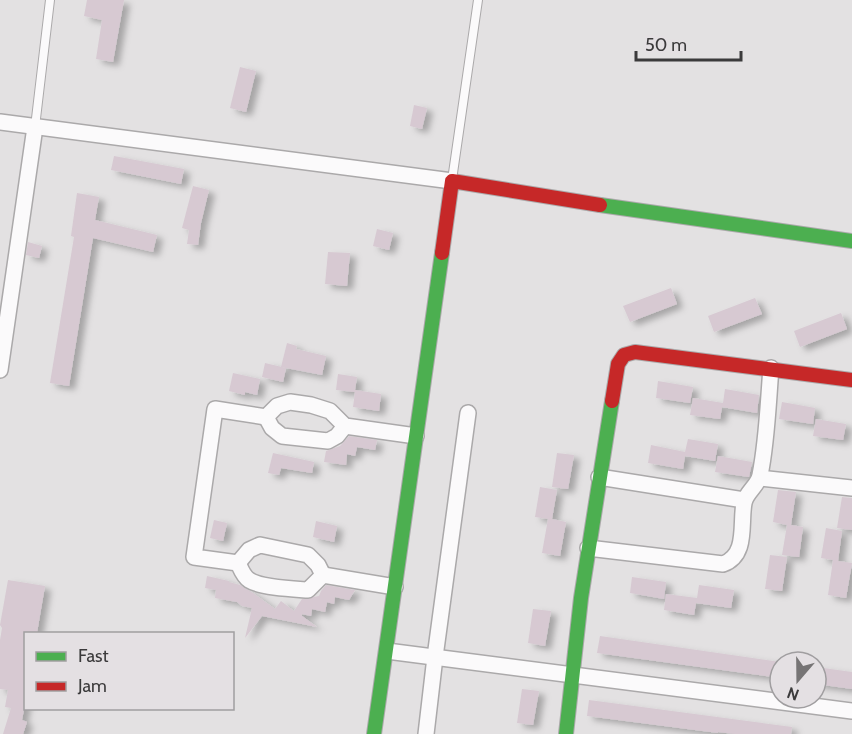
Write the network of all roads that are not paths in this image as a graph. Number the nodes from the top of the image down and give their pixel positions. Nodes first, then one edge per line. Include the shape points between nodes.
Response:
1 (50, 0) edge
2 (478, 0) edge
3 (0, 122) edge
4 (35, 127) junction
5 (452, 181) junction
6 (852, 241) edge
7 (771, 368) junction
8 (0, 370) edge
9 (852, 380) edge
10 (468, 413) dead end
11 (266, 417) junction
12 (345, 426) junction
13 (416, 436) junction
14 (599, 477) junction
15 (760, 478) junction
16 (852, 488) edge
17 (744, 500) junction
18 (588, 548) junction
19 (238, 563) junction
20 (323, 575) junction
21 (395, 587) junction
22 (387, 651) junction
23 (435, 657) junction
24 (571, 675) junction
25 (852, 711) edge
26 (374, 734) edge
27 (426, 734) edge
28 (566, 734) edge

1 - 4 lane
2 - 5 lane
3 - 4 street
4 - 5 street
4 - 8 street
5 - 6 street
5 - 13 street
7 - 9 street
7 - 14 street via 635,352 624,355 618,364
7 - 15 street
10 - 23 street
11 - 12 street via 276,406 290,402 330,411
11 - 12 street via 282,436 328,441
11 - 19 street via 215,409 194,557
12 - 13 street
13 - 21 street
14 - 17 street
14 - 18 street
15 - 16 street
15 - 17 street
17 - 18 street via 740,548 731,561 723,564
18 - 24 street
19 - 20 street via 251,581 287,588 308,590
19 - 20 street via 249,550 260,545 309,555
20 - 21 street
21 - 22 street
22 - 23 street
22 - 26 street
23 - 24 street
23 - 27 street
24 - 25 street
24 - 28 street

